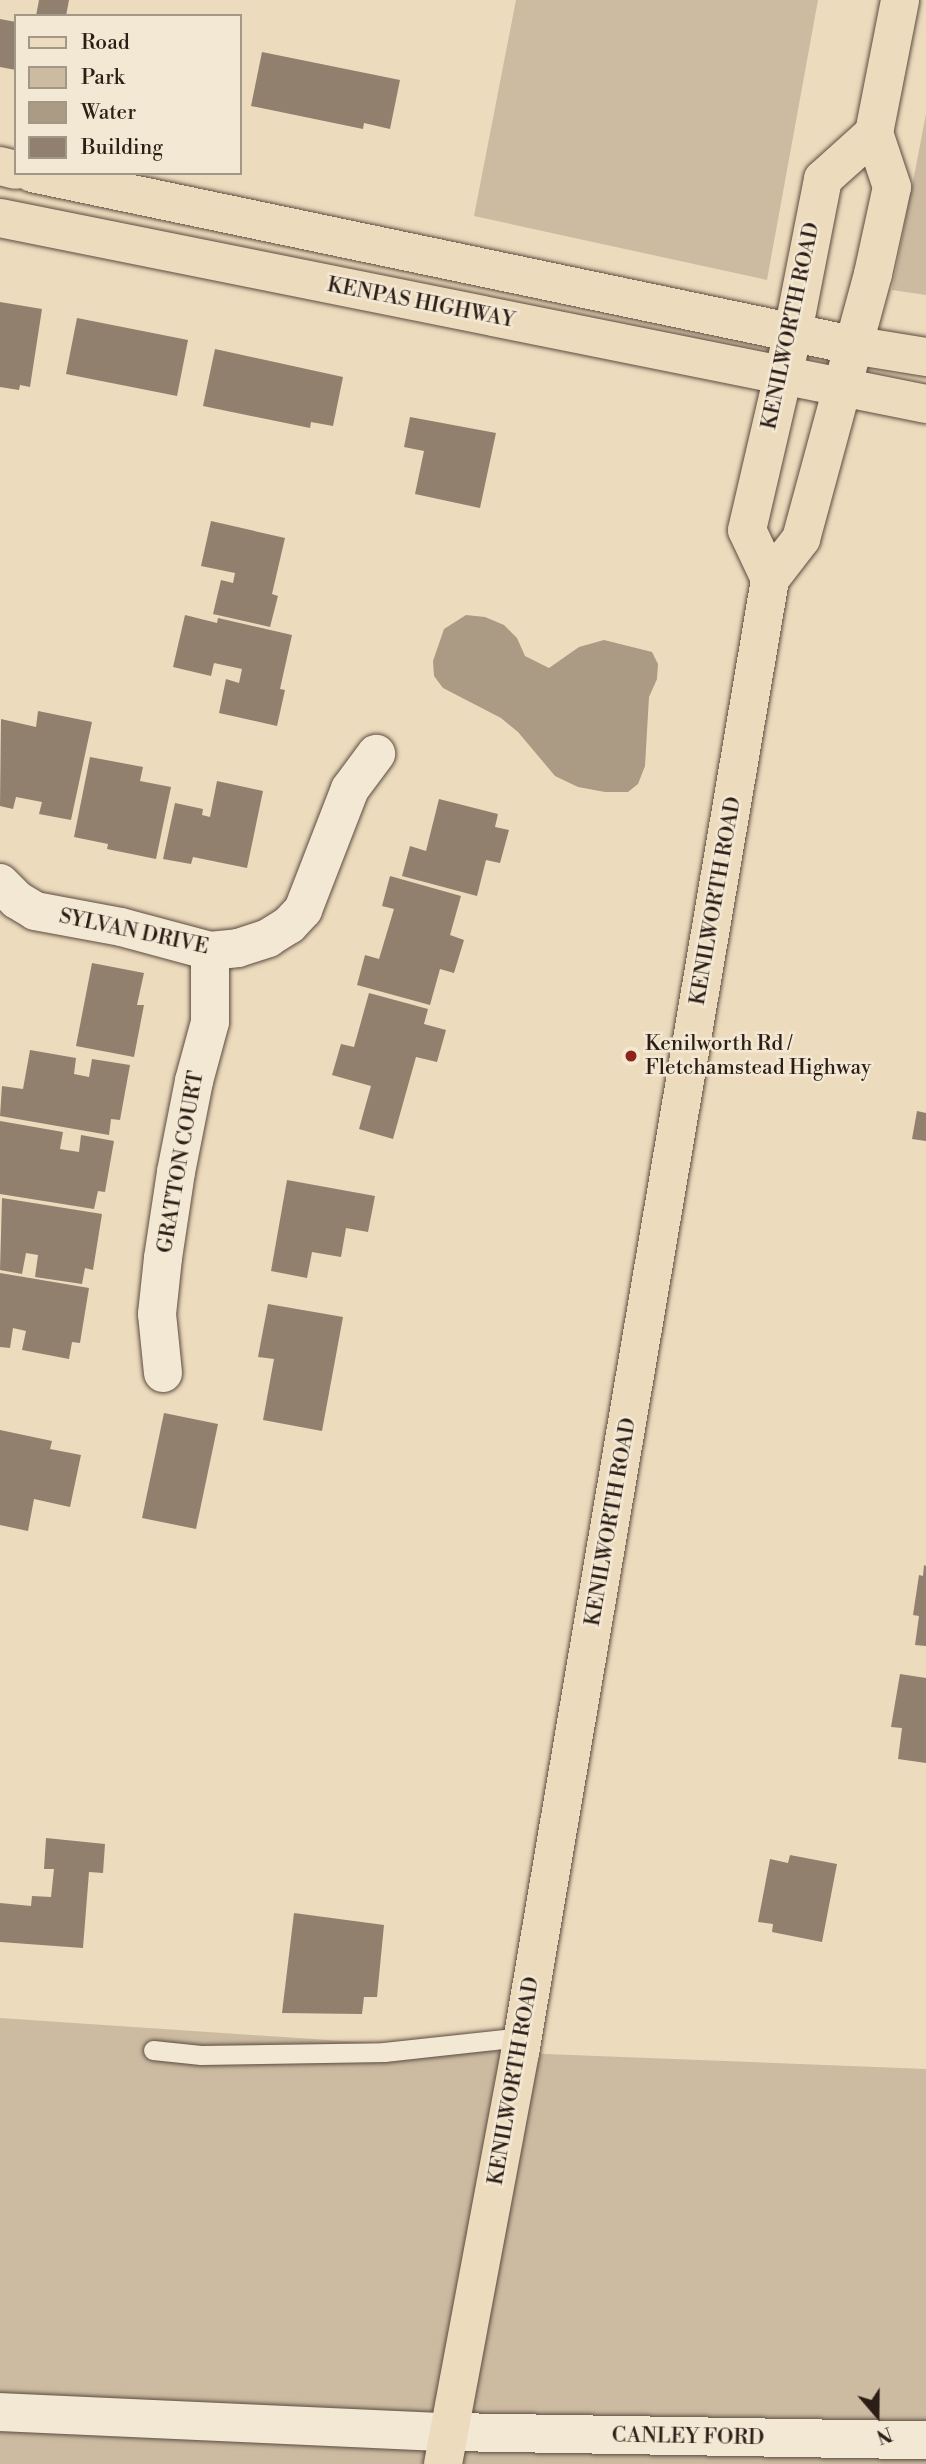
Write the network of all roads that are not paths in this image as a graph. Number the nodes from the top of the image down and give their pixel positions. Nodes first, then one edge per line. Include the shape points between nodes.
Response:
1 (900, 0) edge
2 (874, 133) junction
3 (42, 175) edge
4 (0, 218) edge
5 (793, 332) junction
6 (852, 345) junction
7 (926, 357) edge
8 (781, 376) junction
9 (842, 388) junction
10 (926, 404) edge
11 (770, 579) junction
12 (376, 754) dead end
13 (0, 883) edge
14 (211, 951) junction
15 (163, 1373) dead end
16 (523, 2037) junction
17 (153, 2050) dead end
18 (0, 2412) edge
19 (926, 2440) edge
20 (446, 2448) edge

1 - 2 main road, KENILWORTH ROAD
2 - 5 main road, KENILWORTH ROAD via 823,178
2 - 6 main road, KENILWORTH ROAD via 892,187
3 - 5 main road
4 - 8 main road, KENPAS HIGHWAY
5 - 6 main road
5 - 8 main road, KENILWORTH ROAD
6 - 7 main road
6 - 9 main road, KENILWORTH ROAD
8 - 9 main road, KENPAS HIGHWAY
8 - 11 main road, KENILWORTH ROAD via 747,530
9 - 10 main road, KENPAS HIGHWAY
9 - 11 main road, KENILWORTH ROAD via 802,539
11 - 16 main road, KENILWORTH ROAD
12 - 14 street, SYLVAN DRIVE via 350,789 303,909 268,938
13 - 14 street, SYLVAN DRIVE via 35,911
14 - 15 street, GRATTON COURT via 210,1022 176,1172 157,1314
16 - 17 lane via 384,2052 201,2055
16 - 20 main road, KENILWORTH ROAD
18 - 20 street, CANLEY FORD via 280,2426
19 - 20 street, CANLEY FORD

